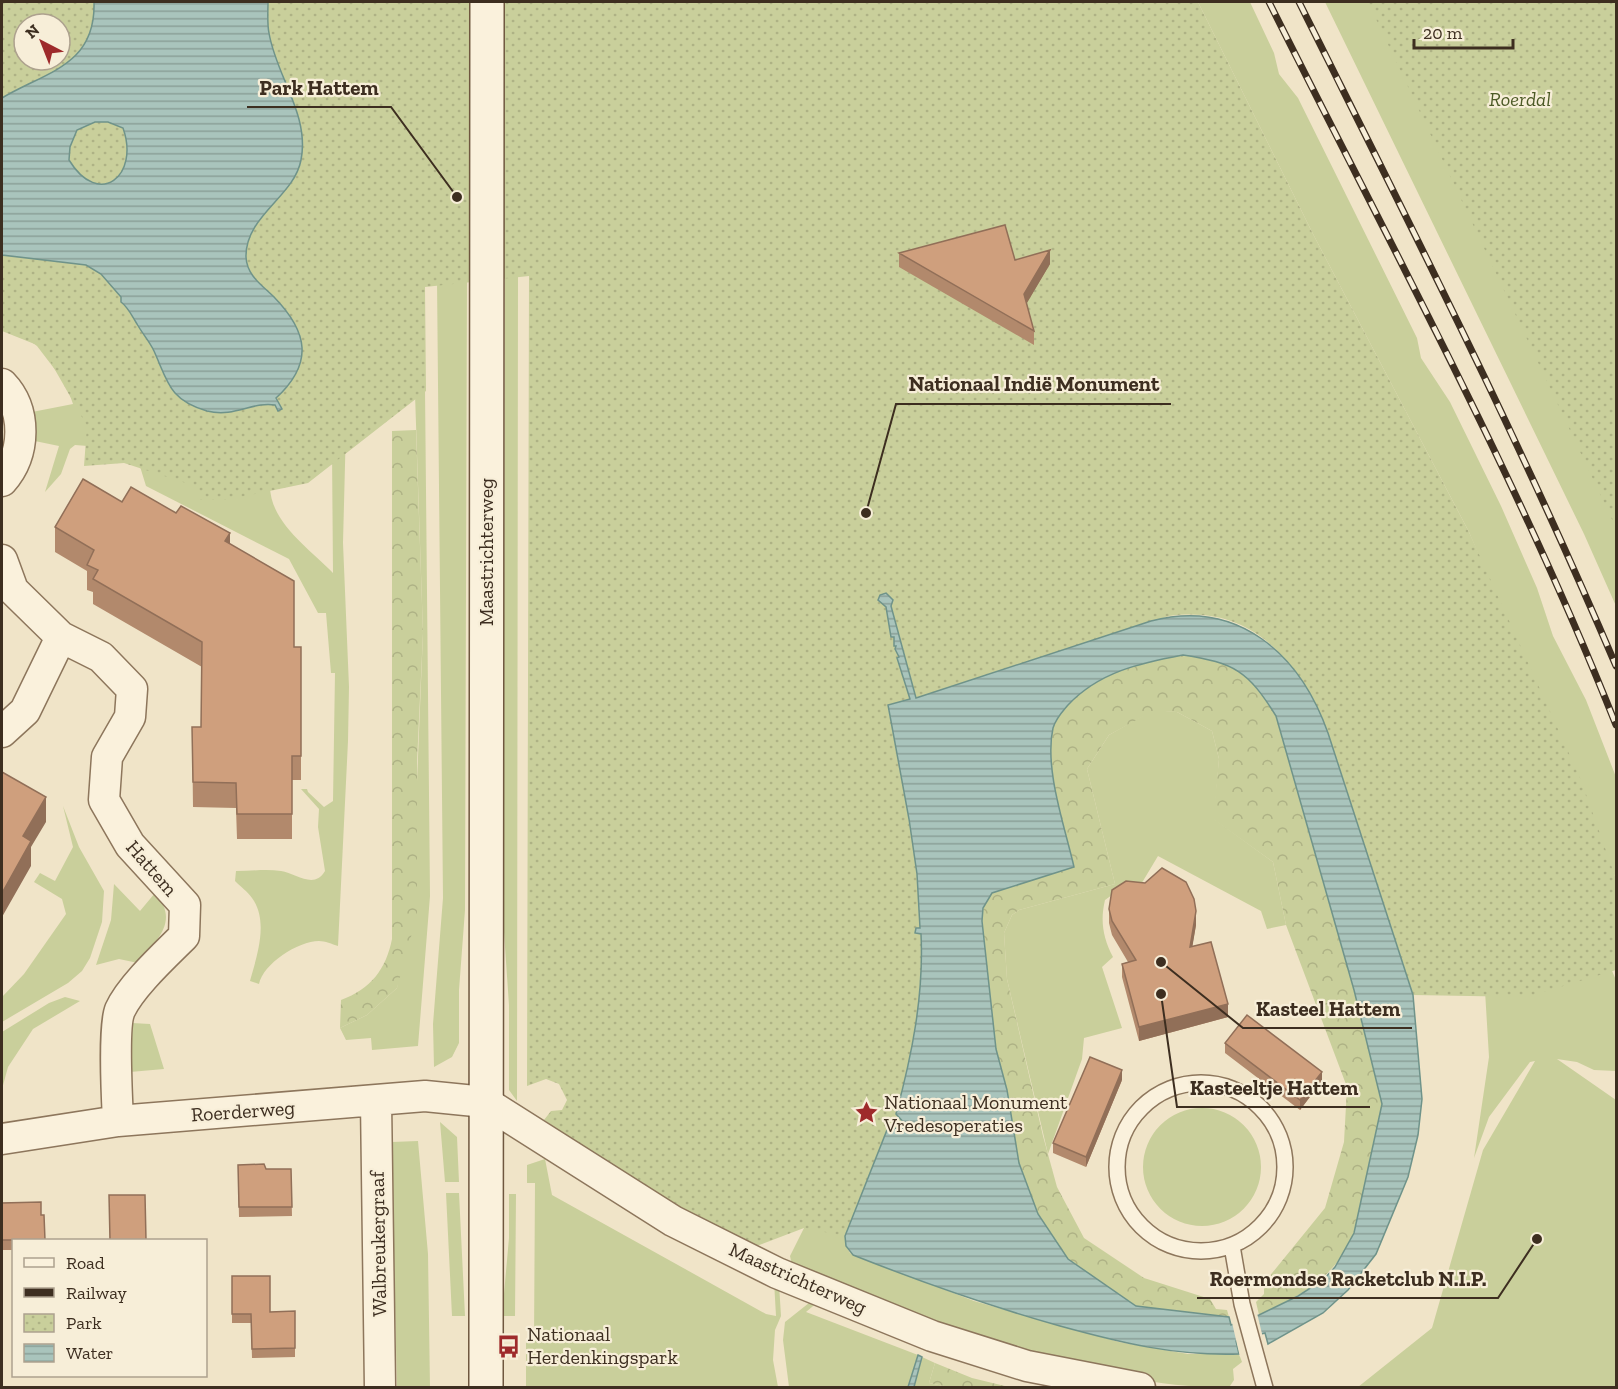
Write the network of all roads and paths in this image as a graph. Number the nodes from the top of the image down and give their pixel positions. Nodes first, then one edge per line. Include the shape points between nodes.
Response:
1 (487, 2) edge
2 (2, 384) edge
3 (2, 481) edge
4 (2, 560) edge
5 (61, 636) junction
6 (2, 732) edge
7 (376, 1101) junction
8 (485, 1102) junction
9 (118, 1121) junction
10 (2, 1139) edge
11 (1232, 1246) junction
12 (380, 1388) edge
13 (486, 1388) edge
14 (1140, 1388) edge
15 (1265, 1388) edge

1 - 8 main road, Maastrichterweg
2 - 3 street via 20,414 19,445
4 - 5 street, Hattem via 13,590
5 - 6 street via 25,711
5 - 9 street, Hattem via 101,657 132,689 130,717 107,757 104,800 130,845 185,905 184,936 148,972 120,1011
7 - 8 street, Roerderweg via 425,1096
7 - 9 street, Roerderweg
7 - 12 street, Walbreukergraaf
8 - 13 main road, Maastrichterweg
8 - 14 street, Maastrichterweg via 673,1221 777,1273 942,1339 1027,1366
9 - 10 street, Roerderweg
11 - 11 lane via 1255,1232 1273,1212 1283,1188 1286,1161 1280,1135 1253,1100 1221,1084 1195,1082 1169,1088 1144,1104 1126,1127 1117,1155 1118,1185 1129,1212 1149,1233 1174,1247 1203,1251
11 - 15 lane via 1242,1304

